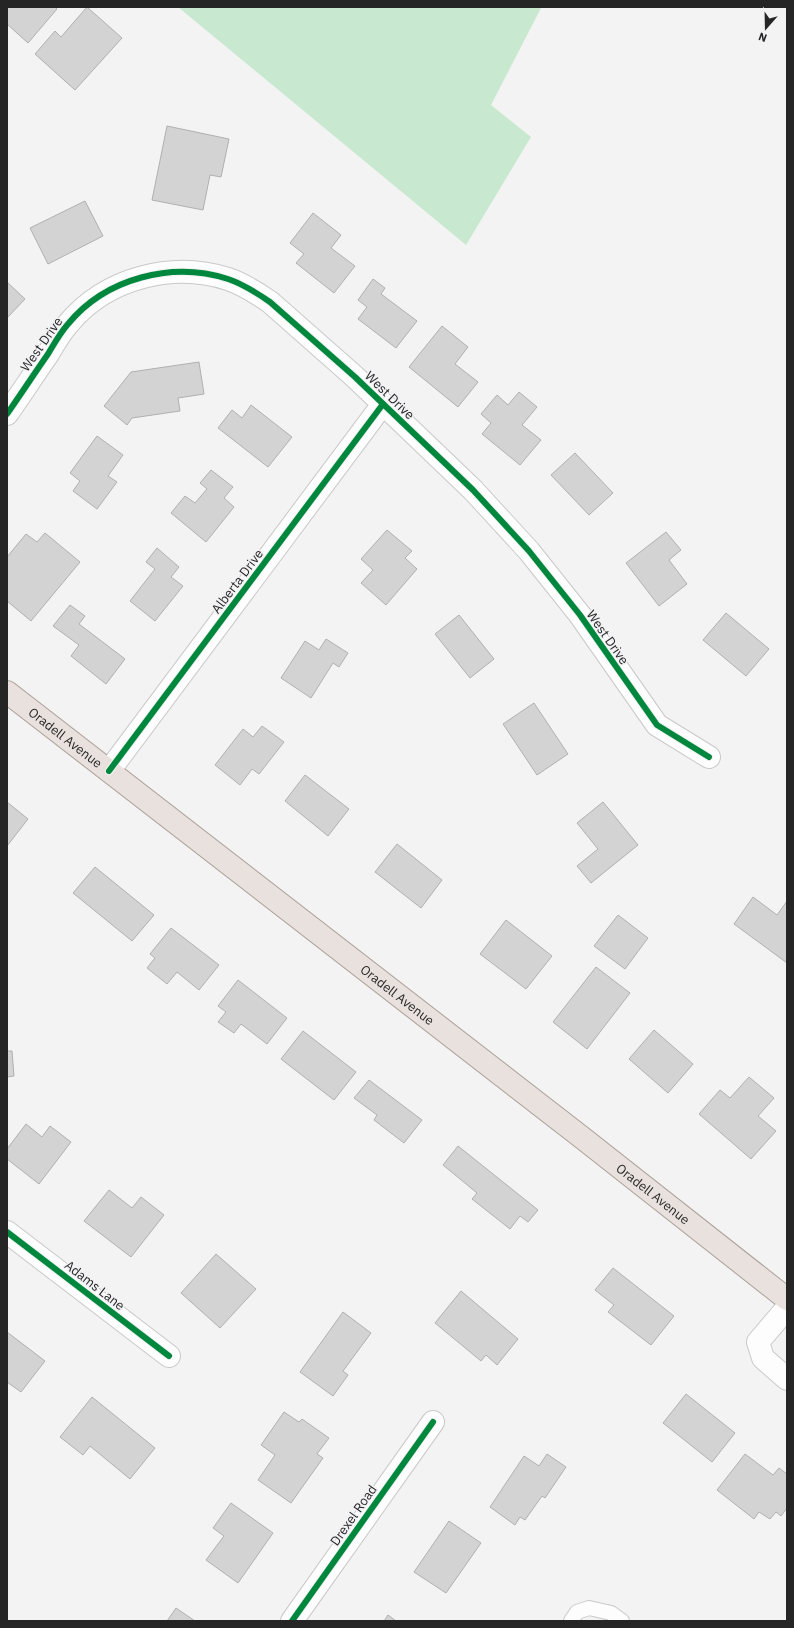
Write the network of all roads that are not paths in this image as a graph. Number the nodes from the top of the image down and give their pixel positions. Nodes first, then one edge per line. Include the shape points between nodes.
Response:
1 (383, 404) junction
2 (7, 414) edge
3 (7, 692) edge
4 (709, 757) dead end
5 (109, 771) junction
6 (7, 1232) edge
7 (787, 1299) edge
8 (787, 1308) edge
9 (169, 1356) dead end
10 (787, 1379) edge
11 (433, 1422) dead end
12 (292, 1621) edge
13 (571, 1621) edge
14 (622, 1621) edge

1 - 2 street, West Drive via 256,292 228,279 175,271 147,275 116,286 90,302 68,324
1 - 4 street, West Drive via 473,490 529,551 580,615 657,725
1 - 5 street, Alberta Drive
3 - 5 main road, Oradell Avenue
5 - 7 main road, Oradell Avenue
6 - 9 street, Adams Lane
8 - 10 street via 758,1342 763,1358
11 - 12 street, Drexel Road
13 - 14 lane via 577,1612 589,1608 611,1613

